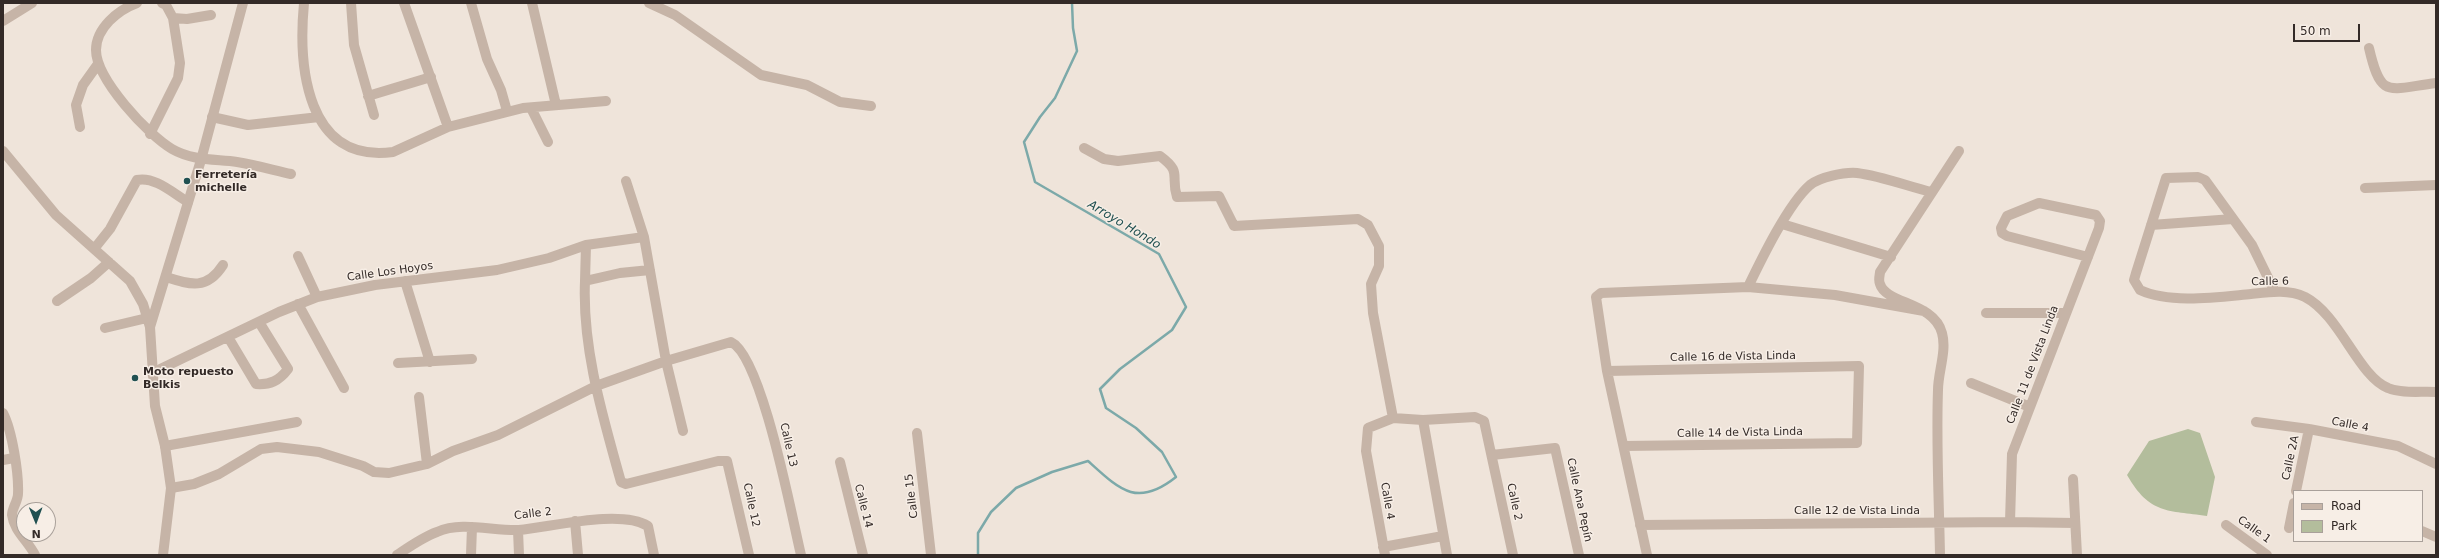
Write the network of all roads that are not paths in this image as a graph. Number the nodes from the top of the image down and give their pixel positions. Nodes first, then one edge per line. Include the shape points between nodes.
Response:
1 (32, 3) edge
2 (137, 3) edge
3 (162, 3) edge
4 (243, 3) edge
5 (304, 3) edge
6 (351, 3) edge
7 (404, 3) edge
8 (471, 3) edge
9 (532, 3) edge
10 (649, 3) edge
11 (211, 15) dead end
12 (173, 18) junction
13 (3, 21) edge
14 (2369, 48) dead end
15 (98, 64) junction
16 (431, 77) junction
17 (2436, 83) edge
18 (368, 96) junction
19 (606, 101) dead end
20 (556, 105) junction
21 (871, 106) dead end
22 (532, 108) junction
23 (507, 111) junction
24 (374, 115) dead end
25 (212, 116) junction
26 (319, 117) junction
27 (80, 127) dead end
28 (448, 127) junction
29 (150, 134) junction
30 (548, 142) dead end
31 (1084, 148) dead end
32 (3, 151) edge
33 (1959, 151) dead end
34 (201, 160) junction
35 (291, 174) dead end
36 (626, 181) dead end
37 (2436, 185) edge
38 (2365, 188) dead end
39 (1931, 192) junction
40 (188, 202) junction
41 (2233, 220) junction
42 (1782, 224) junction
43 (2151, 225) junction
44 (644, 237) junction
45 (586, 245) junction
46 (94, 249) junction
47 (298, 256) dead end
48 (1891, 257) junction
49 (2088, 257) junction
50 (109, 262) junction
51 (223, 265) dead end
52 (650, 270) junction
53 (166, 277) junction
54 (404, 281) junction
55 (585, 281) junction
56 (1748, 287) junction
57 (2275, 292) junction
58 (317, 297) junction
59 (57, 301) dead end
60 (298, 304) junction
61 (1924, 311) junction
62 (1986, 313) dead end
63 (2066, 313) junction
64 (148, 322) junction
65 (259, 322) junction
66 (105, 328) dead end
67 (228, 337) junction
68 (472, 359) dead end
69 (666, 361) junction
70 (430, 362) junction
71 (398, 363) dead end
72 (1607, 371) junction
73 (152, 373) junction
74 (1971, 383) dead end
75 (596, 386) junction
76 (344, 388) dead end
77 (2436, 392) edge
78 (420, 397) dead end
79 (2030, 408) junction
80 (3, 413) edge
81 (1393, 418) junction
82 (1423, 420) junction
83 (297, 422) dead end
84 (2256, 422) dead end
85 (2309, 429) junction
86 (683, 431) dead end
87 (917, 433) dead end
88 (1856, 443) joint
89 (166, 446) junction
90 (1624, 446) junction
91 (1492, 454) junction
92 (14, 458) junction
93 (3, 460) edge
94 (840, 462) dead end
95 (427, 464) junction
96 (2436, 464) edge
97 (2073, 479) dead end
98 (171, 488) junction
99 (2296, 490) edge
100 (2293, 508) edge
101 (575, 521) junction
102 (1939, 522) junction
103 (2010, 522) junction
104 (2075, 523) junction
105 (1640, 524) junction
106 (2226, 525) dead end
107 (472, 527) junction
108 (2289, 528) dead end
109 (518, 530) junction
110 (2423, 531) edge
111 (1444, 536) junction
112 (2436, 537) edge
113 (412, 551) edge
114 (1384, 551) edge
115 (35, 555) edge
116 (163, 555) edge
117 (397, 555) edge
118 (471, 555) edge
119 (519, 555) edge
120 (578, 555) edge
121 (654, 555) edge
122 (749, 555) edge
123 (801, 555) edge
124 (863, 555) edge
125 (931, 555) edge
126 (1447, 555) edge
127 (1513, 555) edge
128 (1579, 555) edge
129 (1647, 555) edge
130 (1940, 555) edge
131 (2077, 555) edge
132 (2267, 555) edge

1 - 13 street
2 - 15 street via 128,6 106,23 100,33 96,50
3 - 12 street via 166,5
4 - 25 street
5 - 26 street via 304,64 310,98
6 - 18 street via 354,45
7 - 16 street
8 - 23 street via 487,59
9 - 20 street
10 - 21 street via 675,15 761,76 807,85 840,102
11 - 12 street via 186,19
12 - 29 street via 180,63 178,78
14 - 17 street via 2375,73 2379,82 2385,86 2393,88
15 - 27 street via 83,85 76,105
15 - 29 street via 122,101
16 - 18 street
16 - 28 street
18 - 24 street
19 - 20 street
20 - 22 street
22 - 23 street
22 - 30 street
23 - 28 street
25 - 26 street via 248,125
25 - 34 street
26 - 28 street via 337,140 348,147 371,153 393,152
29 - 34 street via 173,150
31 - 81 street via 1111,160 1160,156 1172,164 1175,170 1177,196 1219,196 1234,226 1358,219 1368,225 1379,246 1379,266 1371,284 1373,313
32 - 46 street via 56,215
33 - 39 street
34 - 35 street via 237,162
34 - 40 street
36 - 44 street
37 - 38 street
39 - 42 street via 1856,173 1838,175 1810,184
39 - 48 street
40 - 46 street via 154,182 137,180 119,216
40 - 53 street
41 - 43 street
41 - 43 street via 2202,178 2166,178
41 - 57 street via 2252,245
42 - 48 street
42 - 56 street via 1764,253
43 - 57 street, Calle 6 via 2136,273 2136,286 2145,292 2197,298
44 - 45 street, Calle Los Hoyos
44 - 52 street
45 - 54 street, Calle Los Hoyos via 549,258 497,270
45 - 55 street
46 - 50 street
47 - 58 street
48 - 61 street via 1880,272 1879,283 1882,289
49 - 49 street, Calle 11 de Vista Linda via 2100,221 2096,215 2039,203 2011,213 2004,220 2001,228 2002,233 2007,236
49 - 63 street, Calle 11 de Vista Linda
50 - 59 street
50 - 64 street via 130,281 143,304
51 - 53 street via 216,276 201,283 186,284
52 - 55 street via 620,273
52 - 69 street
53 - 64 street
54 - 58 street, Calle Los Hoyos via 341,290
54 - 70 street
55 - 75 street via 587,325
56 - 61 street via 1835,295
56 - 72 street via 1601,294 1596,297 1596,303
57 - 77 street, Calle 6 via 2304,297 2320,307 2380,384 2397,391
58 - 60 street, Calle Los Hoyos
60 - 65 street, Calle Los Hoyos
60 - 76 street
61 - 102 street via 1933,316 1940,325 1943,335 1938,389
62 - 63 street
63 - 79 street, Calle 11 de Vista Linda
64 - 66 street
64 - 73 street
65 - 67 street, Calle Los Hoyos
65 - 67 street via 288,369 282,377 268,385 256,384
67 - 73 street, Calle Los Hoyos
68 - 70 street
69 - 75 street
69 - 86 street
69 - 123 street, Calle 13 via 725,342 738,345 746,358 771,426
70 - 71 street
72 - 88 street, Calle 16 de Vista Linda via 1859,366
72 - 90 street
73 - 89 street via 155,406
74 - 79 street
75 - 95 street via 505,432
75 - 122 street, Calle 12 via 623,484 718,460 727,461
78 - 95 street
79 - 103 street, Calle 11 de Vista Linda via 2012,454
80 - 92 street via 8,423
81 - 82 street
81 - 114 street, Calle 4 via 1368,428 1366,451
82 - 91 street, Calle 2 via 1482,418
82 - 111 street
83 - 89 street
84 - 85 street, Calle 4
85 - 96 street, Calle 4 via 2398,446
85 - 99 street, Calle 2A
87 - 125 street, Calle 15
88 - 90 street, Calle 14 de Vista Linda
89 - 98 street
90 - 105 street
91 - 127 street, Calle 2
91 - 128 street, Calle Ana Pepín via 1552,447 1556,451
92 - 93 street
92 - 115 street via 18,475 18,497 12,514 18,530
94 - 124 street, Calle 14
95 - 98 street via 388,473 374,472 319,452 277,447 261,449 219,474 194,484
97 - 104 street
98 - 116 street
100 - 108 street
101 - 109 street, Calle 2
101 - 120 street
101 - 121 street, Calle 2 via 639,521 648,526
102 - 103 street, Calle 12 de Vista Linda
102 - 105 street, Calle 12 de Vista Linda
102 - 130 street
103 - 104 street, Calle 12 de Vista Linda
104 - 131 street
105 - 129 street
106 - 132 street, Calle 1
107 - 109 street, Calle 2
107 - 113 street, Calle 2 via 438,531
107 - 118 street
109 - 119 street
110 - 112 street
111 - 114 street
111 - 126 street
113 - 117 street, Calle 2

